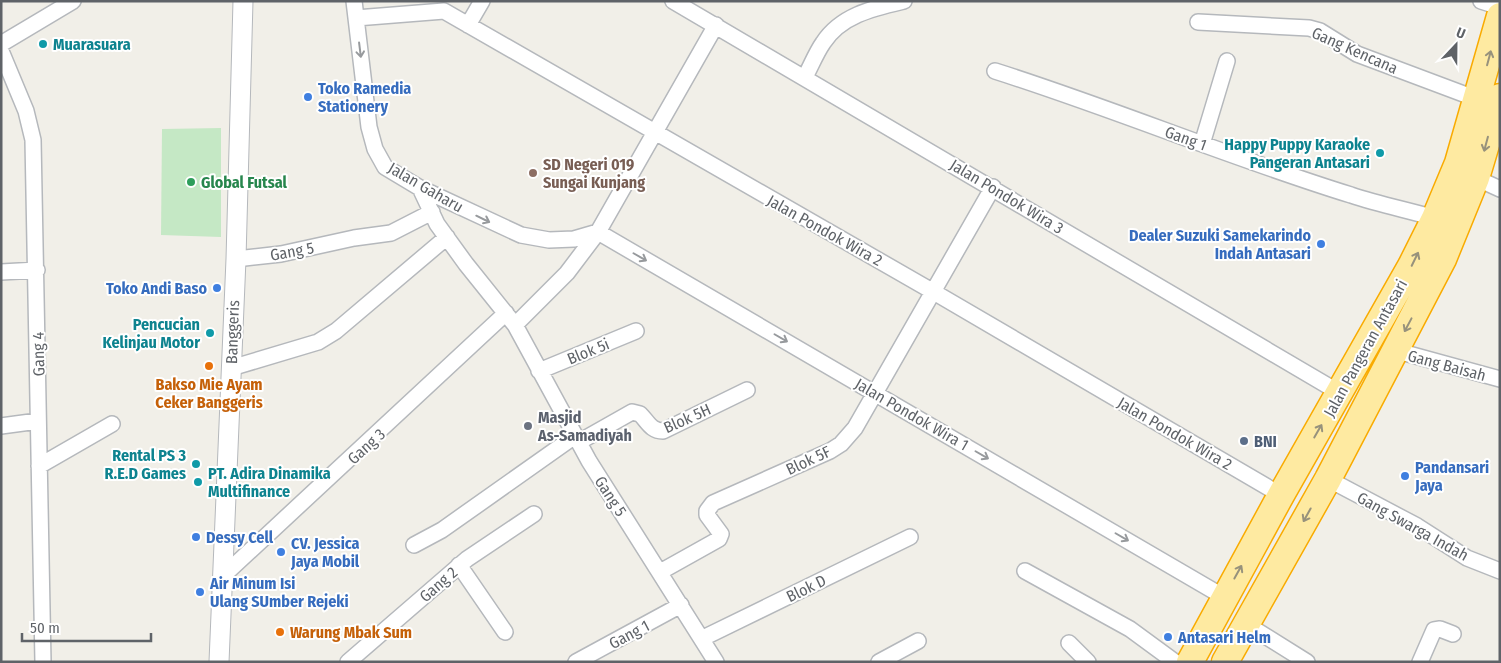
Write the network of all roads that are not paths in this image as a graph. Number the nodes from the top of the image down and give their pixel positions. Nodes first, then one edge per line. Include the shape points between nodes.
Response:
1 (73, 1) edge
2 (243, 1) edge
3 (354, 1) edge
4 (482, 1) edge
5 (673, 1) edge
6 (904, 1) edge
7 (1481, 1) edge
8 (443, 6) edge
9 (1500, 7) edge
10 (1500, 16) edge
11 (356, 18) junction
12 (1198, 22) dead end
13 (468, 25) junction
14 (716, 25) junction
15 (1, 44) edge
16 (1, 51) edge
17 (1227, 61) dead end
18 (995, 70) dead end
19 (805, 77) junction
20 (7, 79) edge
21 (1488, 98) edge
22 (655, 133) junction
23 (1202, 144) junction
24 (1476, 178) junction
25 (993, 187) junction
26 (420, 188) junction
27 (1500, 190) edge
28 (432, 212) junction
29 (1435, 218) junction
30 (598, 232) junction
31 (447, 237) junction
32 (236, 259) junction
33 (36, 270) junction
34 (1, 272) edge
35 (932, 291) junction
36 (511, 319) junction
37 (636, 331) dead end
38 (1394, 350) junction
39 (231, 368) junction
40 (539, 370) junction
41 (1500, 379) edge
42 (747, 390) dead end
43 (875, 392) junction
44 (1340, 393) junction
45 (38, 421) junction
46 (112, 424) dead end
47 (1, 426) edge
48 (577, 439) junction
49 (39, 466) junction
50 (1328, 479) junction
51 (1281, 495) junction
52 (534, 514) dead end
53 (910, 537) dead end
54 (414, 545) dead end
55 (459, 565) junction
56 (1026, 571) dead end
57 (1500, 571) edge
58 (660, 572) junction
59 (223, 576) junction
60 (1224, 597) junction
61 (681, 605) junction
62 (1246, 624) junction
63 (506, 632) dead end
64 (1453, 634) dead end
65 (703, 638) junction
66 (918, 641) dead end
67 (1069, 642) dead end
68 (43, 662) edge
69 (219, 662) edge
70 (348, 662) edge
71 (576, 662) edge
72 (716, 662) edge
73 (879, 662) edge
74 (1088, 662) edge
75 (1174, 662) edge
76 (1190, 662) edge
77 (1226, 662) edge
78 (1307, 662) edge
79 (1420, 662) edge

1 - 15 street
2 - 32 street, Banggeris
3 - 11 street, Jalan Gaharu
4 - 13 street
5 - 14 street, Jalan Pondok Wira 3
6 - 19 street via 848,18 824,42
7 - 9 street
8 - 11 street, Jalan Pondok Wira 2
8 - 13 street, Jalan Pondok Wira 2
21 -> 10 highway, Jalan Pangeran Antasari
11 -> 26 street, Jalan Gaharu via 369,127 375,149 385,167
12 - 21 street, Gang Kencana via 1309,28 1320,31 1358,54
13 - 22 street, Jalan Pondok Wira 2
14 - 19 street, Jalan Pondok Wira 3
14 - 22 street, Gang 3
16 - 20 street, Gang 4
17 - 23 street
18 - 23 street, Gang 1
19 - 25 street, Jalan Pondok Wira 3
20 - 33 street, Gang 4 via 26,111 33,140
21 -> 24 highway, Jalan Pangeran Antasari
21 - 29 highway, Jalan Pangeran Antasari
22 - 30 street, Gang 3
22 - 35 street, Jalan Pondok Wira 2
23 - 29 street, Gang 1 via 1351,196
24 - 27 street
24 -> 38 highway, Jalan Pangeran Antasari via 1443,259
25 - 35 street, Blok 5F
25 - 44 street, Jalan Pondok Wira 3
26 - 28 street, Gang 5
26 -> 30 street, Jalan Gaharu via 520,235 549,240 574,239
28 - 31 street, Gang 5
28 - 32 street, Gang 5 via 392,233
44 -> 29 highway, Jalan Pangeran Antasari
30 - 36 street, Gang 3 via 567,273
30 -> 43 street, Jalan Pondok Wira 1
31 - 36 street, Gang 5
31 - 39 street via 336,331 318,342
32 - 39 street, Banggeris
33 - 34 street
33 - 45 street, Gang 4
35 - 43 street, Blok 5F
35 - 51 street, Jalan Pondok Wira 2
36 - 40 street, Gang 5
36 - 59 street, Gang 3
37 - 40 street, Blok 5i
38 - 41 street, Gang Baisah
38 - 50 highway, Jalan Pangeran Antasari
39 - 59 street, Banggeris
40 - 48 street, Gang 5
42 - 48 street, Blok 5H via 663,431 657,431 640,414 632,412
43 - 58 street, Blok 5F via 855,428 841,444 713,503 707,515 720,534 719,539
43 -> 60 street, Jalan Pondok Wira 1
51 -> 44 highway, Jalan Pangeran Antasari
45 - 47 street
45 - 49 street, Gang 4
46 - 49 street
48 - 54 street via 442,530
48 - 58 street, Gang 5
49 - 68 street, Gang 4
50 - 57 street, Gang Swarga Indah via 1417,526 1467,558
50 -> 62 highway, Jalan Pangeran Antasari
60 -> 51 highway, Jalan Pangeran Antasari
52 - 55 street, Gang 2
53 - 65 street, Blok D
55 - 63 street
55 - 70 street, Gang 2
56 - 75 street via 1130,629
58 - 61 street, Gang 5
59 - 69 street, Banggeris
60 - 76 highway, Jalan Pangeran Antasari
61 - 65 street, Gang 5
61 - 71 street, Gang 1
62 - 77 highway, Jalan Pangeran Antasari
62 - 78 street
64 - 79 street via 1434,630
65 - 72 street, Gang 5
66 - 73 street
67 - 74 street

